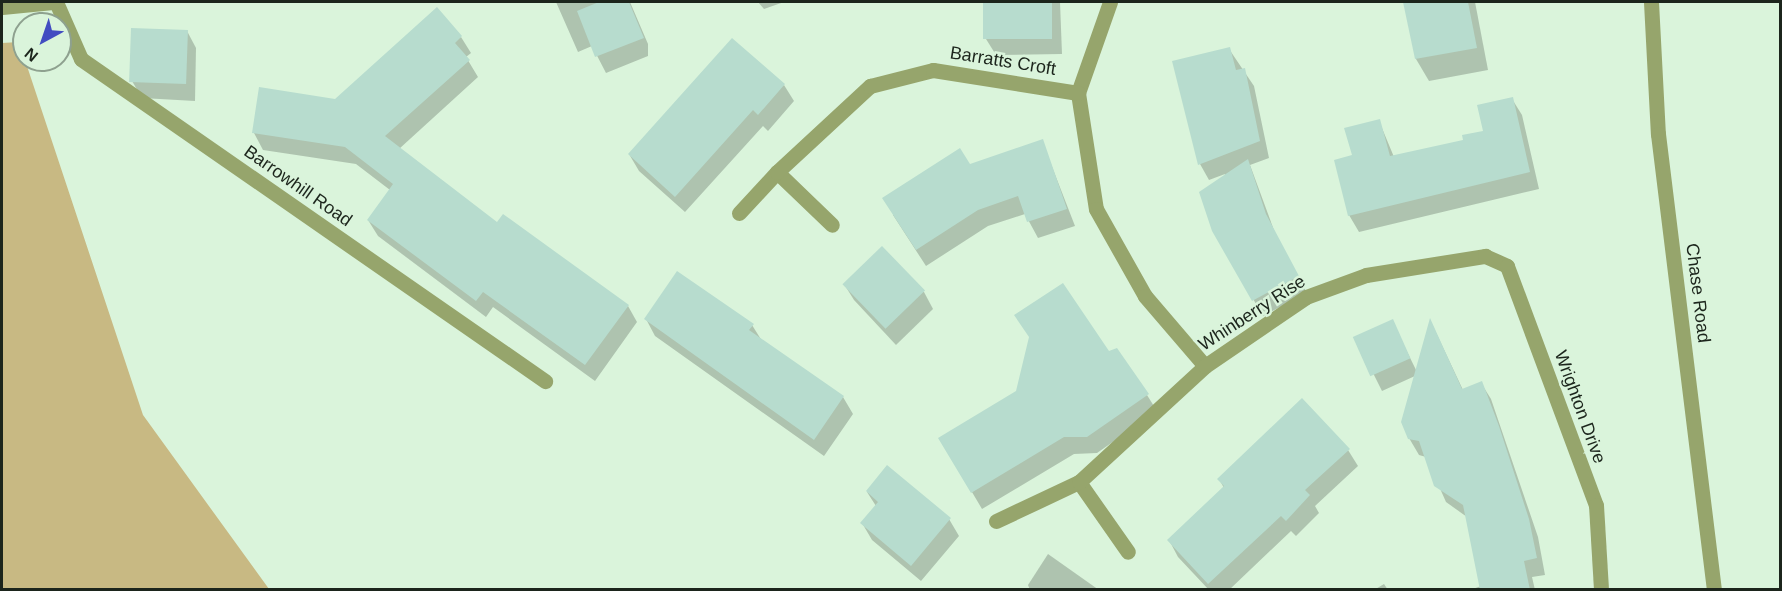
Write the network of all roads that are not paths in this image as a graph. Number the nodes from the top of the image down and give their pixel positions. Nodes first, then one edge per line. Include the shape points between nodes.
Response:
1 (55, 2) edge
2 (1110, 2) edge
3 (1651, 2) edge
4 (2, 6) edge
5 (1078, 93) junction
6 (777, 171) junction
7 (740, 213) dead end
8 (832, 225) dead end
9 (1485, 255) joint
10 (1205, 366) junction
11 (545, 381) dead end
12 (1079, 482) junction
13 (996, 521) dead end
14 (1128, 552) dead end
15 (1601, 590) edge
16 (1714, 590) edge

1 - 4 street
1 - 11 street, Barrowhill Road via 81,59
2 - 5 street
3 - 16 street, Chase Road via 1658,134
5 - 6 street, Barratts Croft via 933,70 870,86
5 - 10 street via 1096,209 1145,296
6 - 7 street, Barratts Croft
6 - 8 street
9 - 10 street, Whinberry Rise via 1366,275 1306,297
9 - 15 street, Wrighton Drive via 1507,266 1596,505
10 - 12 street, Whinberry Rise
12 - 13 street, Whinberry Rise
12 - 14 street

